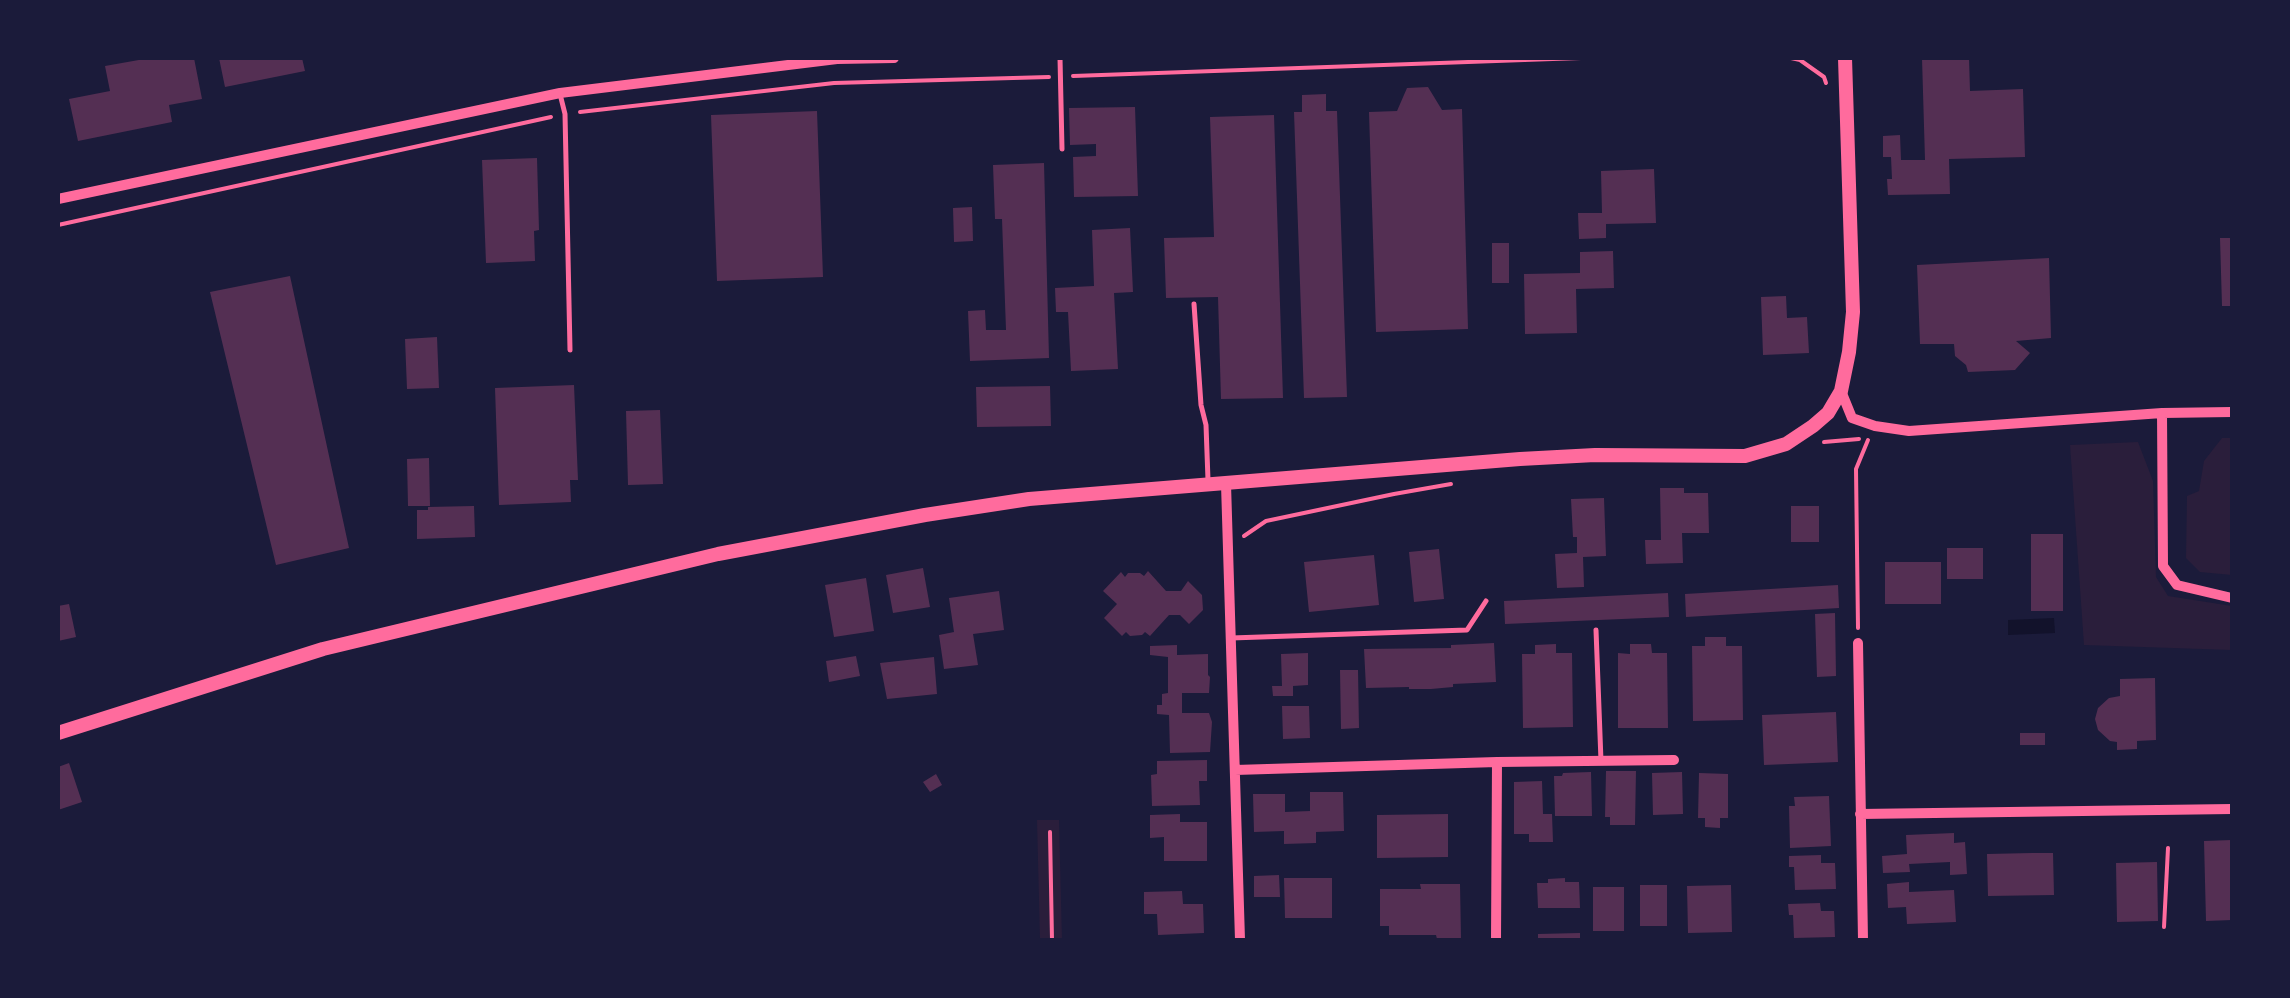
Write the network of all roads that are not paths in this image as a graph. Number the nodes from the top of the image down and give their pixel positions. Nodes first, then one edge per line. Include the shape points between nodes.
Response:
1 (837, 58) edge
2 (894, 58) edge
3 (1060, 58) edge
4 (1845, 58) edge
5 (560, 93) junction
6 (1062, 149) dead end
7 (58, 198) edge
8 (1194, 304) dead end
9 (570, 350) dead end
10 (1841, 391) junction
11 (2232, 412) edge
12 (2162, 413) junction
13 (1226, 484) junction
14 (1208, 485) junction
15 (2232, 598) edge
16 (1486, 601) dead end
17 (1596, 630) dead end
18 (1231, 638) junction
19 (1858, 643) road end
20 (58, 734) edge
21 (1674, 760) dead end
22 (1601, 761) junction
23 (1497, 762) junction
24 (1235, 770) junction
25 (2232, 809) edge
26 (1860, 814) junction
27 (1240, 940) edge
28 (1496, 940) edge
29 (1864, 940) edge

1 - 2 street
1 - 5 street
3 - 6 lane
4 - 10 main road via 1854,312
5 - 7 street
5 - 9 lane
8 - 14 lane
10 - 12 street via 1852,418 1909,431
10 - 13 main road via 1813,426 1786,444 1745,456 1558,457
11 - 12 street
12 - 15 street via 2163,566 2177,584
13 - 14 main road
13 - 18 street
14 - 20 main road via 1030,499 718,554 323,648
16 - 18 lane via 1468,630
17 - 22 lane
18 - 24 street
19 - 26 street
21 - 22 street
22 - 23 street
23 - 24 street
23 - 28 street
24 - 27 street
25 - 26 street
26 - 29 street

